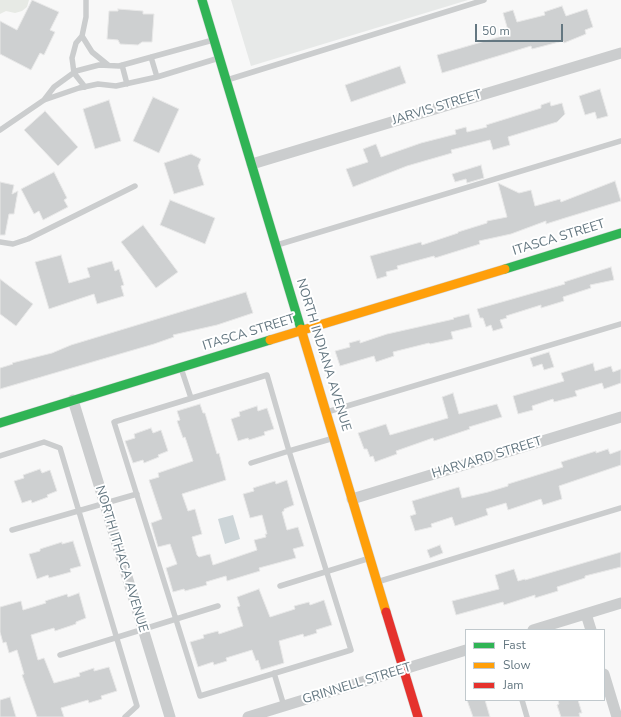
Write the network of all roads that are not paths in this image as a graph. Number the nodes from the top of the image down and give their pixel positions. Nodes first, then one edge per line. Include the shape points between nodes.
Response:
1 (86, 0) edge
2 (202, 0) edge
3 (484, 0) edge
4 (82, 36) junction
5 (214, 40) junction
6 (621, 52) edge
7 (151, 57) junction
8 (220, 58) junction
9 (122, 65) junction
10 (109, 66) junction
11 (74, 73) junction
12 (157, 77) junction
13 (226, 80) junction
14 (127, 84) junction
15 (85, 87) junction
16 (44, 100) junction
17 (0, 130) edge
18 (621, 141) edge
19 (252, 164) junction
20 (135, 186) dead end
21 (621, 233) edge
22 (0, 242) edge
23 (277, 246) junction
24 (621, 324) edge
25 (302, 331) junction
26 (181, 367) junction
27 (191, 398) junction
28 (73, 400) junction
29 (326, 412) junction
30 (621, 417) edge
31 (0, 422) edge
32 (334, 438) junction
33 (289, 451) junction
34 (0, 456) edge
35 (250, 463) dead end
36 (137, 494) junction
37 (352, 499) junction
38 (104, 504) junction
39 (621, 508) edge
40 (79, 511) junction
41 (12, 530) dead end
42 (370, 557) junction
43 (326, 572) junction
44 (377, 582) junction
45 (280, 586) dead end
46 (621, 603) edge
47 (218, 606) dead end
48 (586, 614) junction
49 (175, 619) junction
50 (143, 629) junction
51 (536, 629) edge
52 (591, 629) edge
53 (117, 637) junction
54 (465, 650) edge
55 (60, 655) dead end
56 (404, 669) junction
57 (274, 673) junction
58 (605, 677) edge
59 (522, 701) edge
60 (284, 706) junction
61 (125, 717) edge
62 (170, 717) edge
63 (248, 717) edge
64 (418, 717) edge
65 (527, 717) edge
66 (617, 717) edge

1 - 4 lane
2 - 5 main road, NORTH INDIANA AVENUE
3 - 13 lane
4 - 10 lane via 92,52
4 - 11 lane via 76,43 72,58
5 - 7 lane
5 - 8 main road, NORTH INDIANA AVENUE
6 - 19 street, JARVIS STREET
7 - 9 lane
7 - 12 lane
8 - 12 lane
8 - 13 main road, NORTH INDIANA AVENUE
9 - 10 lane
9 - 14 lane
10 - 11 lane via 99,65
11 - 15 lane
11 - 16 lane via 54,87
12 - 14 lane
13 - 19 main road, NORTH INDIANA AVENUE
14 - 15 lane via 98,84
15 - 16 lane
16 - 17 lane
18 - 23 lane
19 - 23 main road, NORTH INDIANA AVENUE
20 - 22 lane via 28,239 14,244
21 - 25 main road, ITASCA STREET
23 - 25 main road, NORTH INDIANA AVENUE
24 - 29 lane
25 - 26 main road, ITASCA STREET
25 - 29 main road, NORTH INDIANA AVENUE
26 - 27 lane
26 - 28 main road, ITASCA STREET
27 - 33 lane via 267,376
27 - 36 lane via 114,422
28 - 31 main road, ITASCA STREET
28 - 38 street, NORTH ITHACA AVENUE
29 - 32 main road, NORTH INDIANA AVENUE
30 - 37 street, HARVARD STREET
32 - 33 lane
32 - 37 main road, NORTH INDIANA AVENUE
33 - 35 lane
33 - 43 lane
34 - 40 lane via 44,442 60,448
36 - 38 lane
36 - 49 lane
37 - 42 main road, NORTH INDIANA AVENUE
38 - 40 lane
38 - 50 street, NORTH ITHACA AVENUE
39 - 44 lane
40 - 41 lane
40 - 53 lane
42 - 43 lane
42 - 44 main road, NORTH INDIANA AVENUE
43 - 45 lane
43 - 57 lane via 351,650
44 - 56 main road, NORTH INDIANA AVENUE
46 - 48 street
47 - 49 lane
48 - 51 street
48 - 52 street
49 - 50 lane
49 - 57 lane via 200,696
50 - 53 lane
50 - 62 street, NORTH ITHACA AVENUE
53 - 55 lane
53 - 61 lane via 137,706
54 - 56 street, GRINNELL STREET
56 - 60 street, GRINNELL STREET
56 - 64 main road, NORTH INDIANA AVENUE
57 - 60 lane
58 - 66 street
59 - 65 lane
60 - 63 street, GRINNELL STREET

